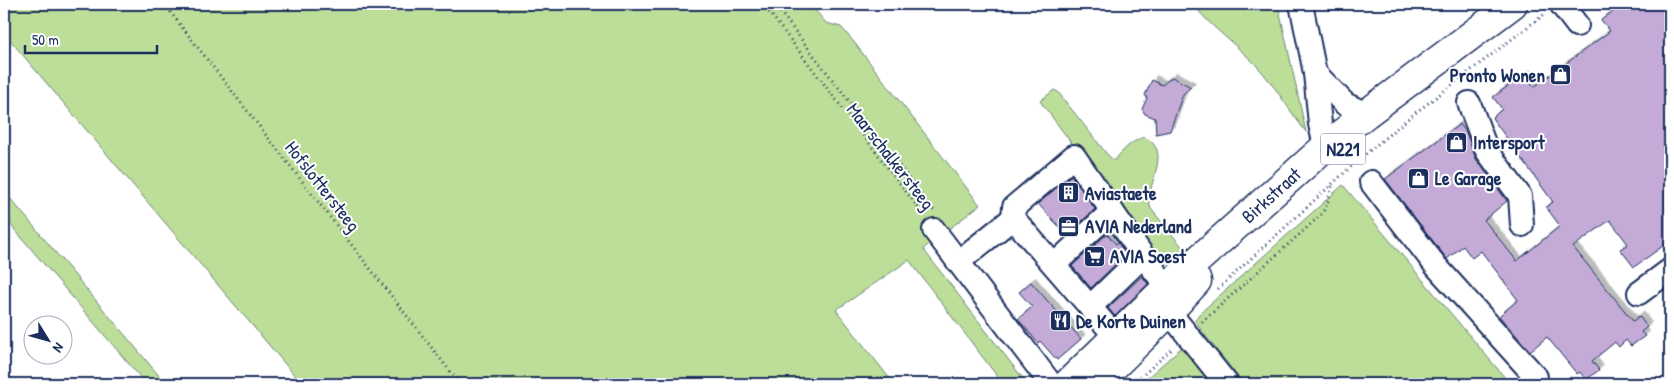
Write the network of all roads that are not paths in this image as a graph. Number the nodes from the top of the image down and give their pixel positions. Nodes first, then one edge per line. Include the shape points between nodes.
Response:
1 (1301, 4) edge
2 (1514, 4) edge
3 (1548, 6) edge
4 (1577, 25) dead end
5 (1315, 73) junction
6 (1469, 103) dead end
7 (1366, 114) junction
8 (1325, 147) junction
9 (1371, 182) dead end
10 (1112, 211) junction
11 (1013, 218) junction
12 (929, 223) road end
13 (1522, 225) dead end
14 (1143, 256) junction
15 (958, 262) junction
16 (1054, 265) junction
17 (1670, 270) edge
18 (1639, 293) dead end
19 (1165, 294) junction
20 (1090, 307) junction
21 (1113, 333) junction
22 (1144, 338) junction
23 (1536, 377) dead end
24 (1098, 382) edge
25 (1051, 384) edge
26 (1067, 384) edge
27 (1227, 384) edge

1 - 5 street
2 - 7 main road, Birkstraat / N221
3 - 4 street
3 - 19 main road, Birkstraat / N221 via 1343,149 1211,265
5 - 7 street via 1345,104
5 - 8 street
6 - 13 street via 1487,151 1520,196
7 - 8 main road, Birkstraat / N221
8 - 19 main road, Birkstraat / N221
9 - 23 street via 1436,266
10 - 11 street via 1074,156 1014,207
10 - 14 street
10 - 16 street
11 - 15 street
11 - 16 street
12 - 15 street, Maarschalkersteeg
14 - 19 street
14 - 20 street
15 - 25 street, Maarschalkersteeg
16 - 20 street
17 - 18 street
19 - 21 main road, Birkstraat / N221
19 - 22 main road, Birkstraat / N221
19 - 27 street via 1188,335
20 - 21 street
21 - 22 street
21 - 24 street via 1118,352
21 - 26 main road, Birkstraat / N221
22 - 24 main road, Birkstraat / N221

